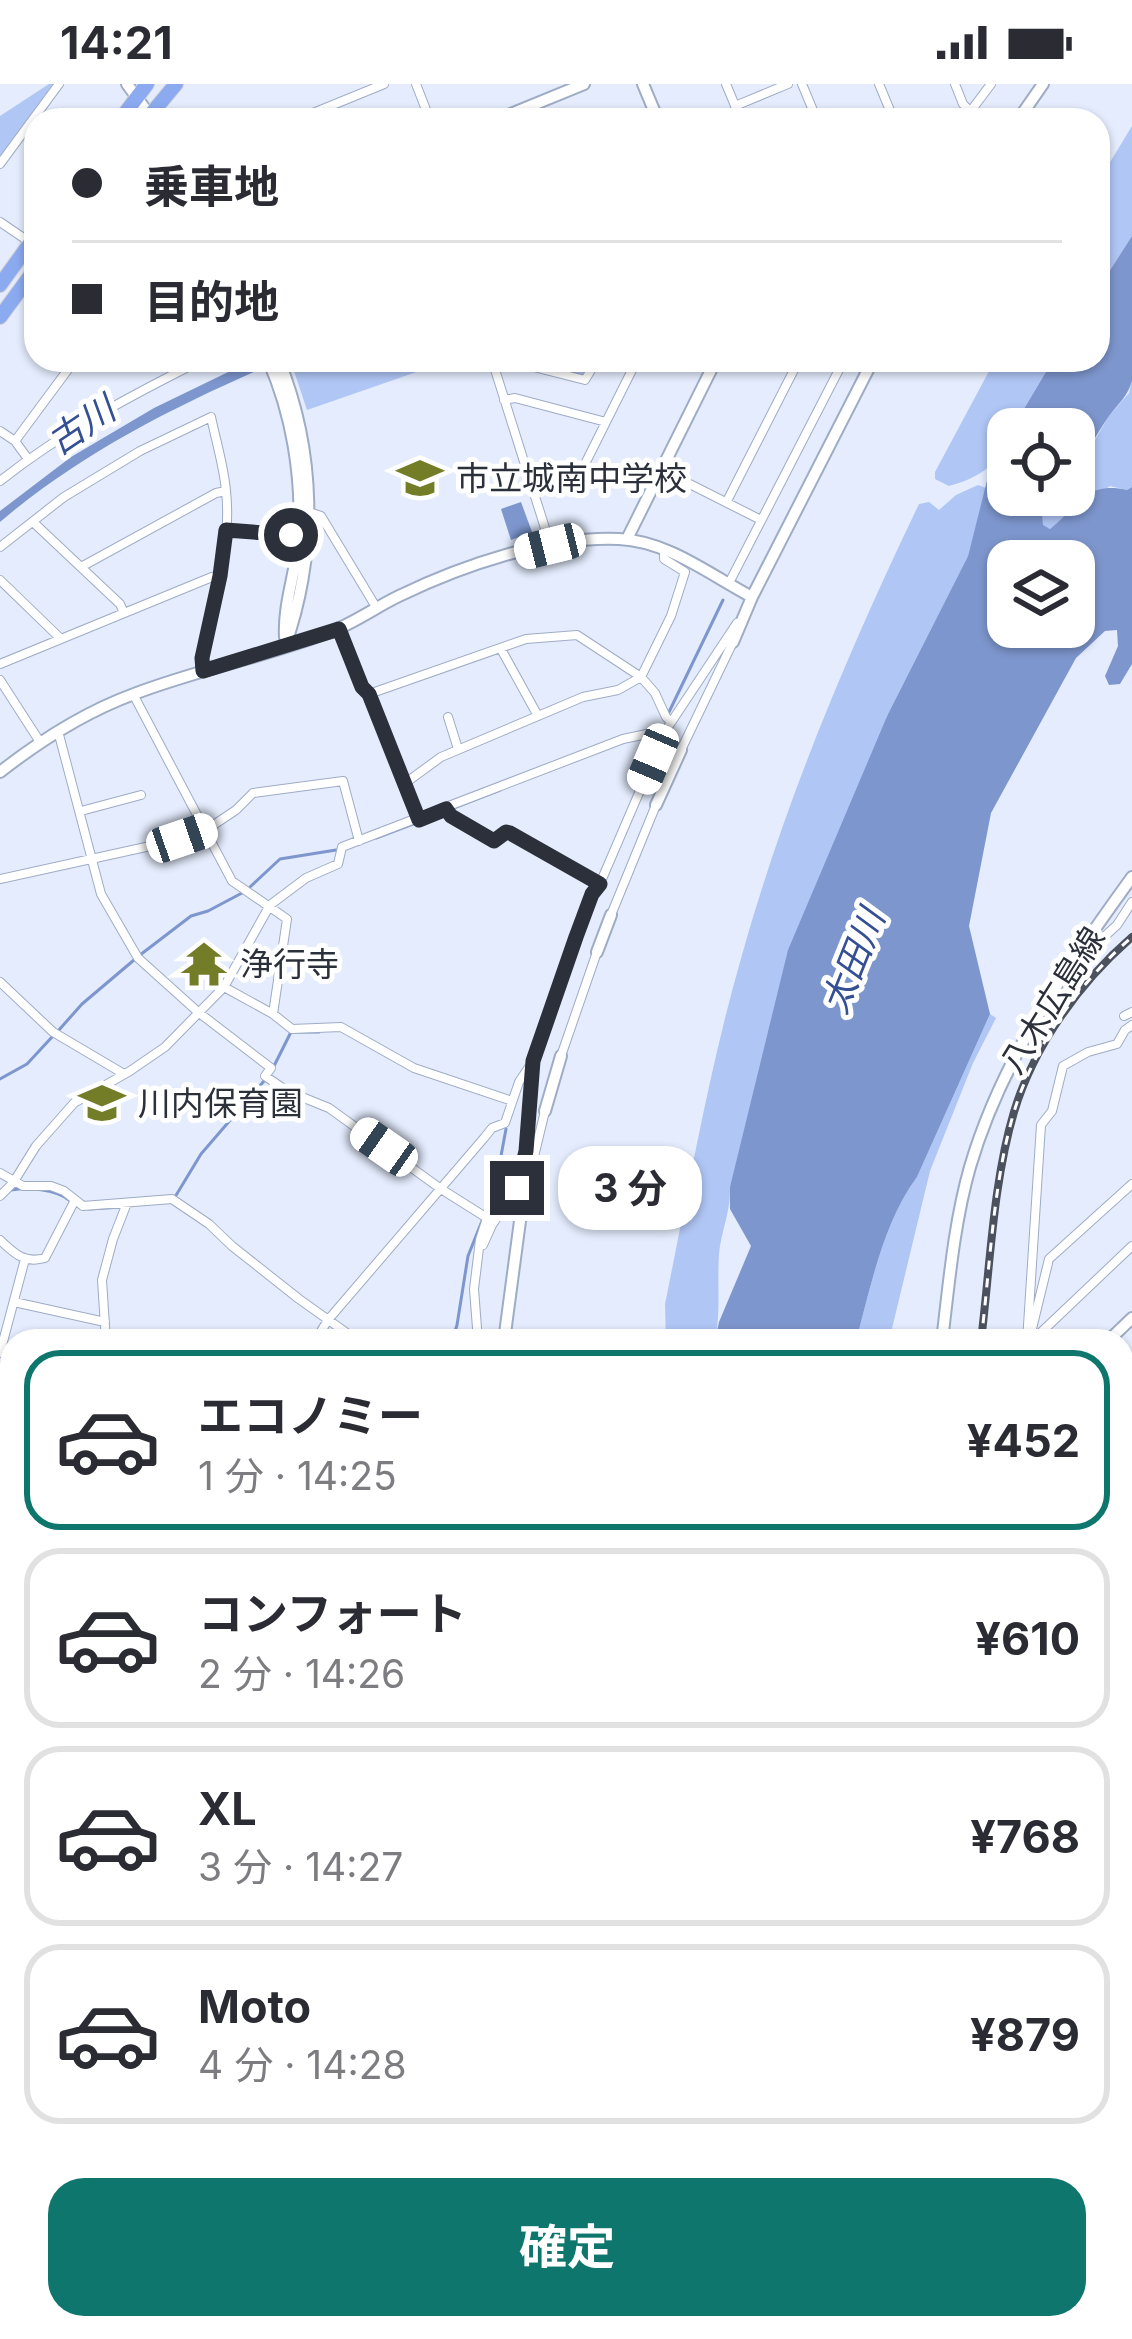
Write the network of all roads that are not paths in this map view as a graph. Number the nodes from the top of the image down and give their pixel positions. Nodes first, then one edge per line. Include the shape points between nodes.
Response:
1 (148, 84) edge
2 (176, 84) edge
3 (385, 84) edge
4 (584, 84) edge
5 (726, 84) edge
6 (788, 84) edge
7 (991, 84) edge
8 (131, 91) edge
9 (736, 106) joint
10 (156, 108) edge
11 (326, 108) edge
12 (525, 108) edge
13 (971, 108) edge
14 (24, 131) edge
15 (0, 164) edge
16 (24, 252) edge
17 (24, 284) edge
18 (0, 285) edge
19 (0, 317) edge
20 (66, 372) edge
21 (180, 372) edge
22 (278, 372) edge
23 (279, 372) edge
24 (496, 372) edge
25 (554, 372) edge
26 (590, 372) edge
27 (632, 372) edge
28 (710, 372) edge
29 (793, 372) edge
30 (838, 372) edge
31 (868, 372) edge
32 (504, 400) junction
33 (606, 422) junction
34 (0, 430) edge
35 (15, 442) junction
36 (28, 459) junction
37 (661, 469) junction
38 (584, 471) junction
39 (528, 476) junction
40 (0, 481) edge
41 (226, 491) junction
42 (727, 502) junction
43 (309, 512) junction
44 (760, 520) junction
45 (33, 522) junction
46 (226, 530) junction
47 (299, 535) junction
48 (627, 539) junction
49 (550, 546) junction
50 (0, 548) edge
51 (664, 548) junction
52 (81, 567) junction
53 (220, 576) junction
54 (0, 580) edge
55 (728, 584) junction
56 (750, 603) junction
57 (376, 607) junction
58 (124, 613) junction
59 (339, 629) junction
60 (61, 639) junction
61 (733, 642) joint
62 (286, 646) junction
63 (501, 650) junction
64 (0, 664) edge
65 (203, 671) junction
66 (641, 677) junction
67 (0, 680) edge
68 (133, 694) junction
69 (369, 694) junction
70 (448, 717) dead end
71 (538, 717) junction
72 (669, 726) junction
73 (58, 731) junction
74 (40, 742) junction
75 (458, 749) junction
76 (681, 750) joint
77 (0, 772) edge
78 (404, 784) junction
79 (141, 795) dead end
80 (656, 805) joint
81 (446, 809) junction
82 (81, 812) junction
83 (419, 820) junction
84 (206, 830) junction
85 (359, 842) junction
86 (90, 857) junction
87 (1132, 877) edge
88 (0, 879) edge
89 (600, 884) junction
90 (1132, 902) edge
91 (270, 905) junction
92 (611, 915) joint
93 (597, 952) joint
94 (1064, 973) junction
95 (0, 982) edge
96 (224, 987) junction
97 (198, 1012) junction
98 (273, 1013) junction
99 (1132, 1025) edge
100 (561, 1055) joint
101 (533, 1061) junction
102 (124, 1073) junction
103 (512, 1101) junction
104 (545, 1111) joint
105 (0, 1173) edge
106 (13, 1183) junction
107 (1132, 1184) edge
108 (441, 1189) junction
109 (0, 1196) edge
110 (75, 1200) junction
111 (127, 1203) junction
112 (522, 1206) joint
113 (0, 1240) edge
114 (1132, 1246) edge
115 (477, 1257) junction
116 (25, 1259) junction
117 (14, 1302) junction
118 (1038, 1310) junction
119 (328, 1320) junction
120 (1054, 1320) junction
121 (105, 1322) junction
122 (7, 1329) edge
123 (105, 1329) edge
124 (322, 1329) edge
125 (341, 1329) edge
126 (477, 1329) edge
127 (506, 1329) edge
128 (944, 1329) edge
129 (1030, 1329) edge
130 (1032, 1329) edge
131 (1043, 1329) edge

1 - 8 highway
2 - 10 highway
3 - 11 street
4 - 12 street
5 - 9 street
6 - 9 street
7 - 13 street
14 - 15 street
16 - 18 highway
17 - 19 highway
20 - 35 street
21 - 36 street
22 - 47 street via 298,473
23 - 43 street via 298,420
24 - 32 street
25 - 26 street via 585,380
27 - 33 street
28 - 37 street
29 - 42 street
30 - 44 street
31 - 56 street
32 - 33 street
32 - 39 street
33 - 38 street
34 - 35 street
35 - 36 street
36 - 40 street
37 - 38 street
37 - 42 street
37 - 48 street
38 - 39 street
39 - 49 street
41 - 45 street via 211,417
41 - 46 street
41 - 52 street
42 - 44 street
43 - 57 street via 321,516
43 - 62 street
44 - 55 street
45 - 50 street
45 - 52 street
46 - 47 street
46 - 53 street
47 - 62 street
48 - 49 street
48 - 51 street
49 - 57 street via 454,572
51 - 55 street
51 - 66 street via 664,559 685,572
52 - 58 street
53 - 58 street
53 - 65 street
54 - 60 street
55 - 56 street
56 - 61 street
56 - 72 street
57 - 59 street
58 - 60 street
59 - 62 street
59 - 69 street
60 - 64 street
61 - 76 street
62 - 65 street
63 - 66 street via 577,634
63 - 69 street
63 - 71 street
65 - 68 street
66 - 71 street
66 - 72 street
67 - 74 street
68 - 73 street
68 - 84 street
69 - 78 street
70 - 75 street
71 - 75 street
72 - 81 street
72 - 89 street
73 - 74 street
73 - 82 street
74 - 77 street
75 - 78 street
76 - 80 street
78 - 83 street
79 - 82 street
80 - 92 street
81 - 83 street
81 - 89 street via 494,841 510,833
82 - 86 street
83 - 85 street
84 - 85 street via 253,794 343,781
84 - 86 street
84 - 91 street via 232,881
85 - 91 street
86 - 88 street
86 - 97 street via 138,958
87 - 94 street, 八木広島線
89 - 101 street
90 - 94 street
91 - 96 street
91 - 98 street via 287,921
92 - 93 street
93 - 100 street
94 - 128 street, 八木広島線 via 1027,1030 983,1128
95 - 102 street via 53,1032
96 - 97 street
96 - 98 street
97 - 102 street via 165,1047
97 - 108 street via 271,1068 265,1076 329,1108
98 - 103 street via 292,1028 341,1027 414,1068
99 - 129 street via 1117,1044 1063,1066 1041,1125
100 - 104 street
101 - 103 street
101 - 115 street via 517,1188
102 - 106 street via 74,1103
103 - 108 street via 505,1123
104 - 112 street
105 - 106 street
106 - 109 street
106 - 110 street via 51,1186
107 - 118 street via 1049,1259
108 - 115 street via 487,1218
108 - 119 street
110 - 111 street
110 - 116 street via 45,1258
111 - 119 street via 172,1199
111 - 121 street via 102,1280
112 - 127 street
113 - 116 street
114 - 120 street
115 - 126 street
116 - 117 street
117 - 121 street
117 - 122 street
118 - 120 street
118 - 130 street
119 - 124 street
119 - 125 street
120 - 131 street
121 - 123 street

